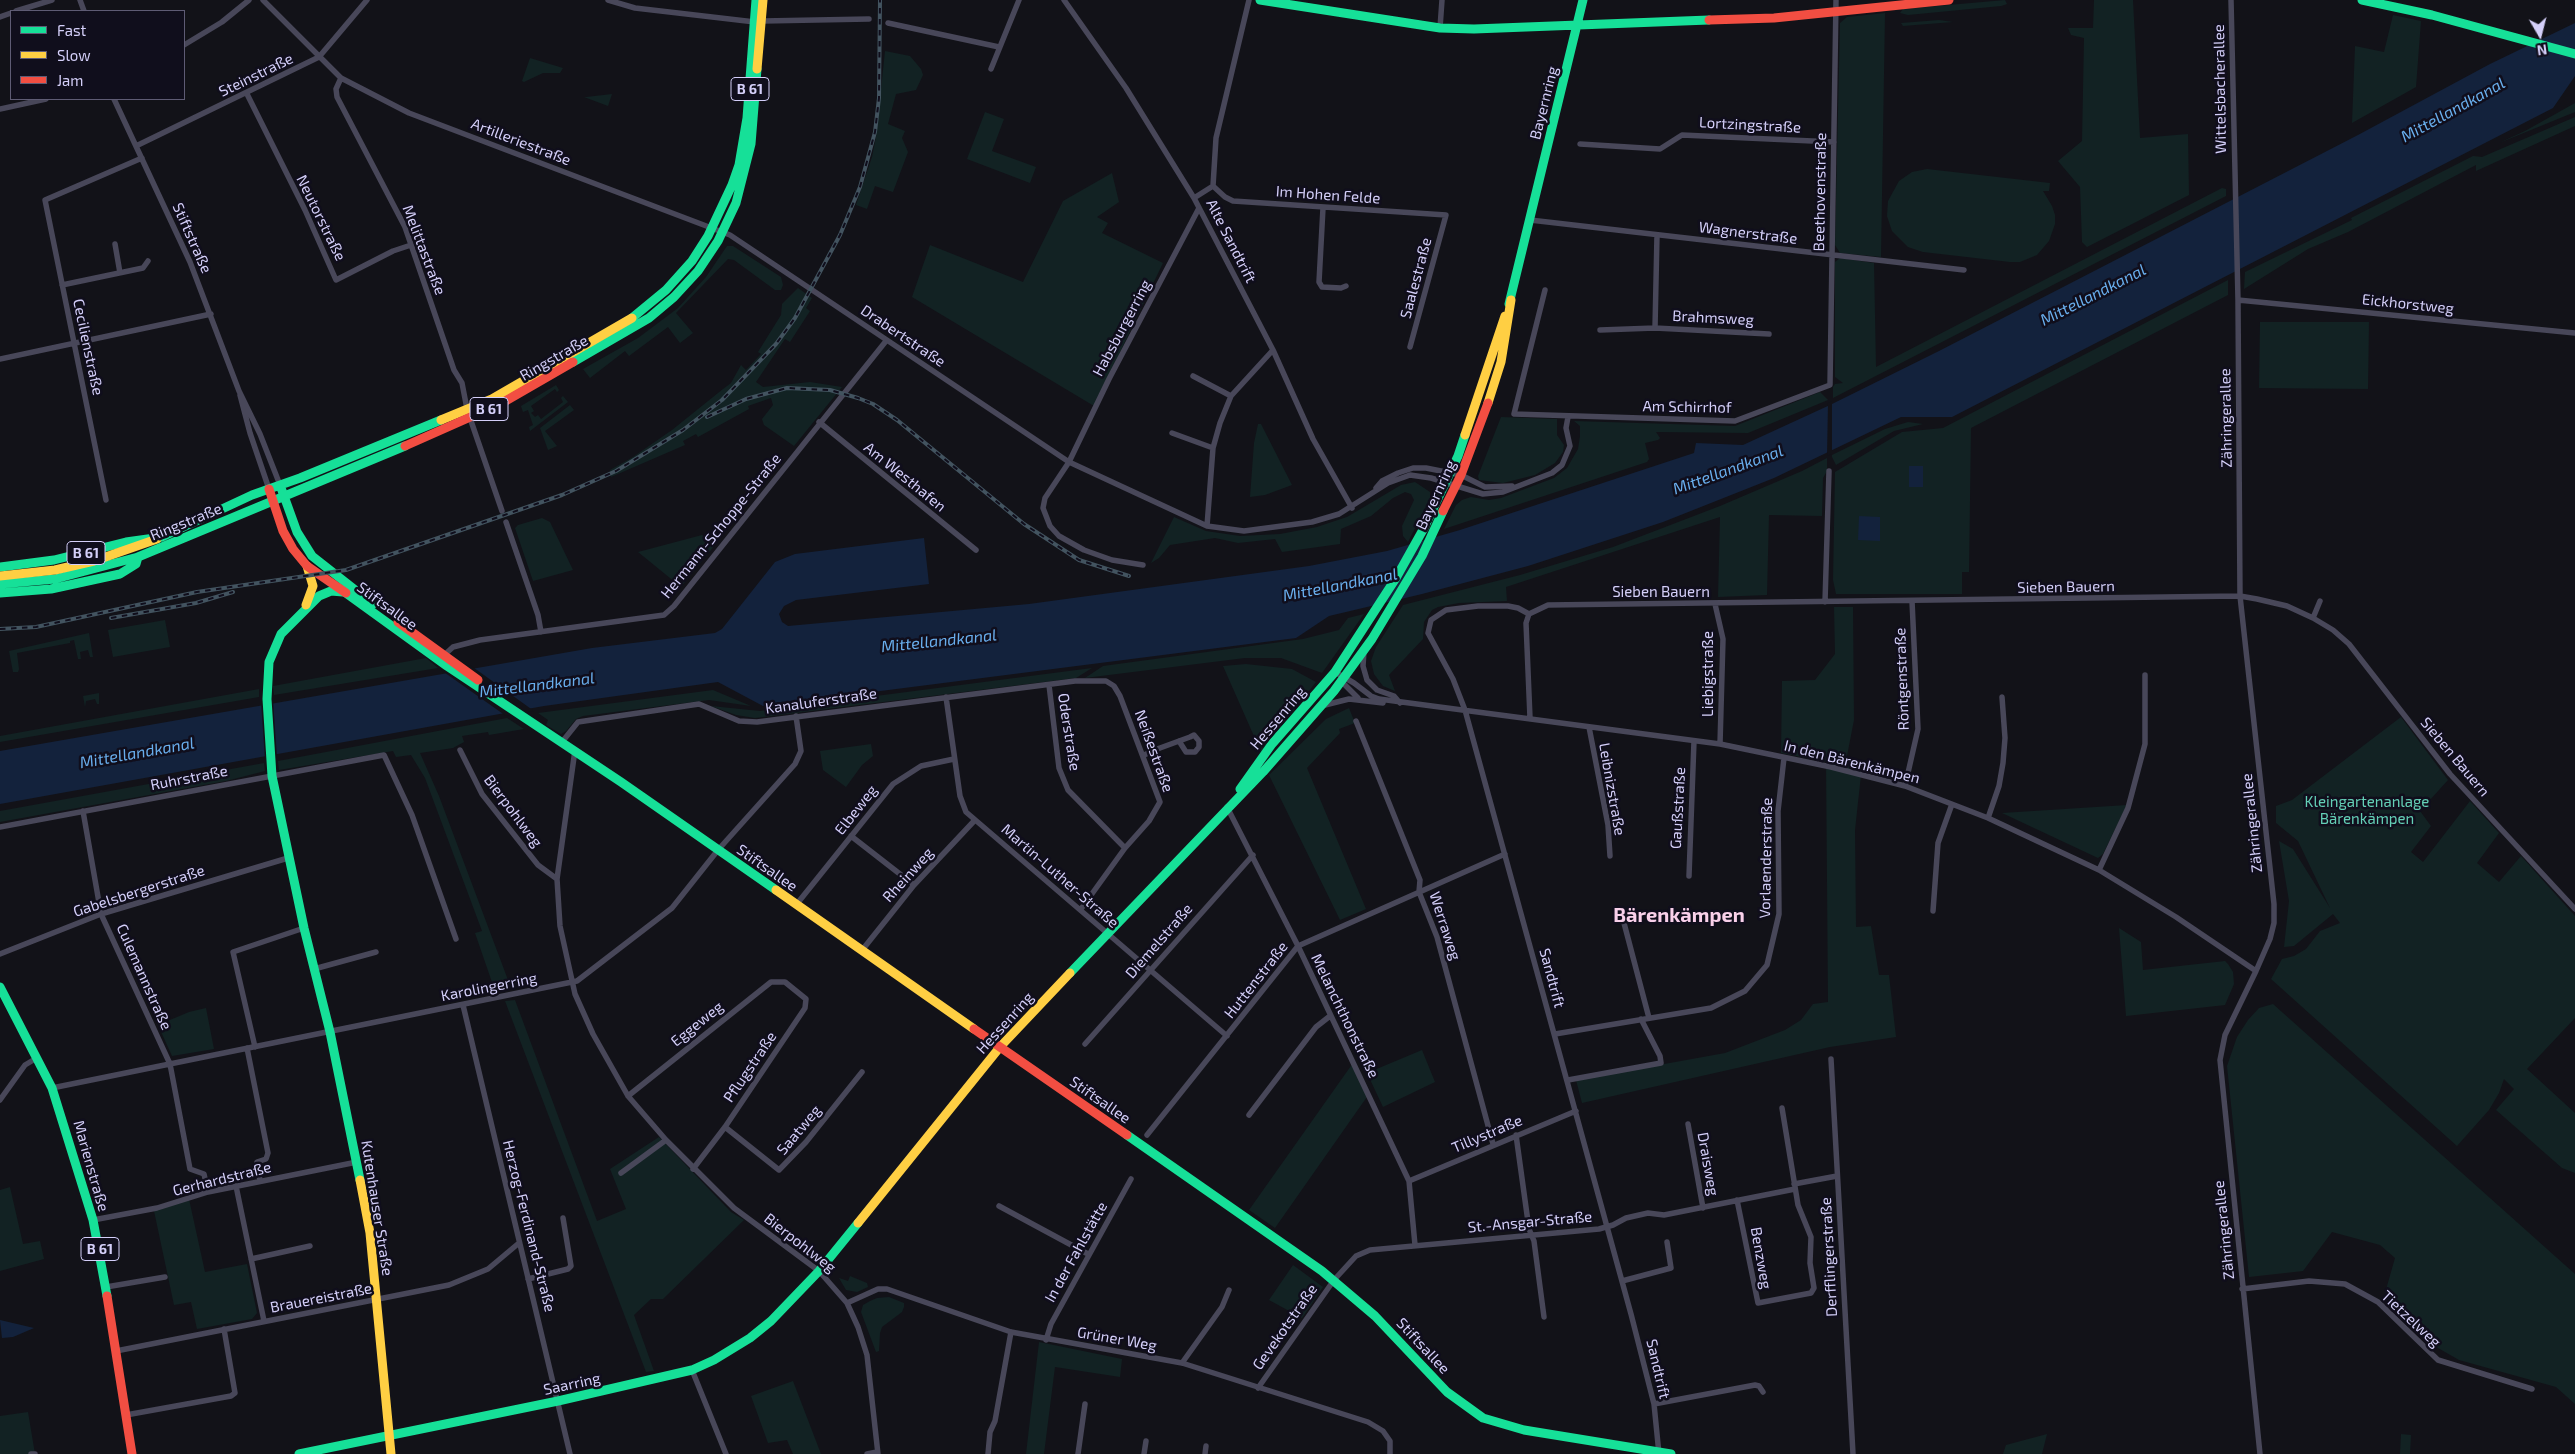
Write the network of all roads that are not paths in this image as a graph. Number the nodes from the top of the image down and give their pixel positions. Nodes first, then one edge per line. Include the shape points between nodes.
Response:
1 (52, 0) edge
2 (249, 0) edge
3 (263, 0) edge
4 (367, 0) edge
5 (608, 0) edge
6 (756, 0) edge
7 (763, 0) edge
8 (1018, 0) edge
9 (1064, 0) edge
10 (1249, 0) edge
11 (1260, 0) edge
12 (1442, 0) edge
13 (1582, 0) edge
14 (1836, 0) edge
15 (1949, 0) edge
16 (2231, 0) edge
17 (2362, 0) edge
18 (19, 10) edge
19 (1836, 12) junction
20 (869, 19) dead end
21 (759, 22) junction
22 (888, 23) dead end
23 (1578, 24) junction
24 (1440, 28) junction
25 (185, 44) edge
26 (999, 46) junction
27 (2575, 54) edge
28 (319, 58) junction
29 (991, 69) dead end
30 (341, 78) junction
31 (247, 94) junction
32 (41, 100) edge
33 (114, 100) edge
34 (0, 109) edge
35 (1834, 142) junction
36 (1580, 144) dead end
37 (136, 146) junction
38 (142, 158) junction
39 (2234, 177) joint
40 (1213, 186) junction
41 (1194, 198) junction
42 (1199, 208) junction
43 (1323, 208) junction
44 (1446, 215) joint
45 (1530, 220) junction
46 (712, 227) junction
47 (724, 232) junction
48 (1657, 235) junction
49 (115, 244) dead end
50 (411, 245) junction
51 (1832, 255) junction
52 (148, 260) dead end
53 (1964, 270) dead end
54 (120, 273) junction
55 (62, 286) junction
56 (1346, 286) dead end
57 (1545, 290) dead end
58 (1511, 300) junction
59 (2238, 300) junction
60 (211, 314) junction
61 (1655, 328) junction
62 (1600, 330) dead end
63 (2575, 333) edge
64 (1769, 334) dead end
65 (886, 341) junction
66 (75, 342) junction
67 (1410, 347) dead end
68 (1273, 350) junction
69 (0, 359) edge
70 (1193, 376) dead end
71 (1830, 385) joint
72 (239, 391) junction
73 (1231, 396) junction
74 (469, 414) junction
75 (1568, 417) junction
76 (819, 422) junction
77 (1172, 433) dead end
78 (1212, 448) junction
79 (1069, 462) junction
80 (1451, 471) junction
81 (1829, 471) dead end
82 (1461, 475) junction
83 (1445, 483) junction
84 (280, 485) junction
85 (1456, 486) junction
86 (1519, 486) junction
87 (269, 489) junction
88 (1369, 496) junction
89 (284, 498) junction
90 (106, 500) dead end
91 (273, 502) junction
92 (1352, 508) junction
93 (502, 511) dead end
94 (506, 522) dead end
95 (1207, 526) junction
96 (162, 537) junction
97 (976, 550) dead end
98 (138, 557) junction
99 (3, 565) edge
100 (1142, 565) dead end
101 (307, 566) junction
102 (0, 576) edge
103 (0, 584) edge
104 (0, 593) edge
105 (10, 593) junction
106 (346, 593) junction
107 (2240, 596) junction
108 (0, 597) edge
109 (1912, 601) junction
110 (2320, 601) dead end
111 (1825, 602) junction
112 (1715, 604) junction
113 (302, 611) junction
114 (1529, 614) junction
115 (2313, 618) junction
116 (541, 632) junction
117 (1365, 648) junction
118 (444, 661) junction
119 (1334, 672) junction
120 (2145, 674) dead end
121 (1097, 679) joint
122 (1342, 679) junction
123 (1049, 685) junction
124 (946, 697) junction
125 (2002, 697) dead end
126 (1360, 699) junction
127 (1400, 703) junction
128 (1321, 706) junction
129 (1465, 710) junction
130 (524, 716) junction
131 (796, 716) junction
132 (1530, 718) junction
133 (1356, 720) dead end
134 (1589, 727) junction
135 (1179, 741) dead end
136 (1694, 741) junction
137 (562, 742) junction
138 (1720, 744) junction
139 (460, 750) dead end
140 (575, 750) junction
141 (1144, 755) junction
142 (954, 758) junction
143 (1784, 758) junction
144 (272, 776) junction
145 (1905, 786) junction
146 (1952, 804) junction
147 (1227, 807) junction
148 (83, 811) junction
149 (1988, 818) junction
150 (975, 820) junction
151 (0, 827) edge
152 (851, 836) junction
153 (1125, 848) junction
154 (718, 850) junction
155 (1505, 854) junction
156 (1253, 855) junction
157 (1610, 856) dead end
158 (288, 858) junction
159 (2099, 870) junction
160 (1689, 876) dead end
161 (557, 879) junction
162 (914, 885) junction
163 (1419, 892) junction
164 (796, 904) junction
165 (1081, 909) junction
166 (2575, 909) edge
167 (1933, 911) dead end
168 (101, 914) junction
169 (1624, 923) dead end
170 (304, 928) junction
171 (1107, 933) junction
172 (456, 939) dead end
173 (1298, 946) junction
174 (863, 949) junction
175 (376, 952) dead end
176 (0, 954) edge
177 (314, 970) junction
178 (1149, 970) junction
179 (2256, 971) junction
180 (785, 982) joint
181 (572, 984) junction
182 (0, 987) edge
183 (463, 1005) junction
184 (1330, 1016) junction
185 (1649, 1018) junction
186 (1641, 1019) junction
187 (330, 1032) junction
188 (1555, 1034) junction
189 (1227, 1036) junction
190 (1085, 1044) dead end
191 (255, 1047) junction
192 (1000, 1047) junction
193 (247, 1048) junction
194 (35, 1059) junction
195 (1831, 1059) dead end
196 (170, 1064) junction
197 (862, 1072) dead end
198 (1568, 1080) junction
199 (52, 1088) junction
200 (628, 1096) junction
201 (0, 1100) edge
202 (1782, 1108) dead end
203 (1576, 1112) junction
204 (1249, 1115) dead end
205 (1688, 1124) dead end
206 (725, 1127) junction
207 (1147, 1135) dead end
208 (1516, 1135) junction
209 (666, 1140) junction
210 (1494, 1144) junction
211 (357, 1162) junction
212 (693, 1168) junction
213 (621, 1173) dead end
214 (1837, 1176) junction
215 (1131, 1179) dead end
216 (260, 1181) junction
217 (1409, 1181) junction
218 (236, 1186) junction
219 (1794, 1187) junction
220 (208, 1192) junction
221 (1737, 1200) junction
222 (999, 1206) dead end
223 (1703, 1208) junction
224 (563, 1218) dead end
225 (93, 1220) junction
226 (1608, 1226) junction
227 (1533, 1236) junction
228 (1667, 1242) dead end
229 (519, 1243) junction
230 (1415, 1245) junction
231 (310, 1246) dead end
232 (1088, 1254) junction
233 (251, 1258) junction
234 (819, 1271) junction
235 (165, 1277) dead end
236 (528, 1278) junction
237 (1334, 1280) junction
238 (1622, 1281) junction
239 (106, 1287) junction
240 (2242, 1289) junction
241 (1229, 1290) dead end
242 (378, 1299) junction
243 (847, 1303) junction
244 (1544, 1317) dead end
245 (264, 1321) junction
246 (224, 1329) junction
247 (1011, 1332) junction
248 (1046, 1340) junction
249 (116, 1351) junction
250 (1182, 1363) junction
251 (692, 1370) junction
252 (1258, 1388) junction
253 (2532, 1389) dead end
254 (1763, 1392) dead end
255 (558, 1401) junction
256 (1085, 1404) dead end
257 (1654, 1404) junction
258 (126, 1415) junction
259 (389, 1436) junction
260 (1146, 1441) dead end
261 (1206, 1446) dead end
262 (1659, 1452) edge
263 (878, 1453) edge
264 (31, 1454) edge
265 (35, 1454) edge
266 (132, 1454) edge
267 (299, 1454) edge
268 (391, 1454) edge
269 (570, 1454) edge
270 (726, 1454) edge
271 (867, 1454) edge
272 (988, 1454) edge
273 (1078, 1454) edge
274 (1144, 1454) edge
275 (1205, 1454) edge
276 (1390, 1454) edge
277 (1671, 1454) edge
278 (1853, 1454) edge
279 (2260, 1454) edge

1 - 18 street
2 - 25 street via 222,22
3 - 28 street, Artilleriestraße
4 - 28 street, Steinstraße
5 - 21 street via 635,8
6 - 21 main road, Ringstraße / B 61
7 - 21 main road, Ringstraße / B 61
8 - 26 street
9 - 41 street, Alte Sandtrift via 1126,88
10 - 40 street via 1216,138
11 - 24 main road
12 - 24 street
13 - 23 main road, Bayernring
14 - 19 street, Beethovenstraße
15 - 19 main road
16 - 39 street, Wittelsbacherallee
17 - 27 main road via 2432,15
19 - 23 main road via 1708,22
19 - 35 street, Beethovenstraße
20 - 21 street
21 - 46 main road, Ringstraße / B 61 via 740,158 732,185
21 - 47 main road, Ringstraße / B 61 via 748,159 741,190
22 - 26 street
23 - 24 main road
23 - 45 main road, Bayernring
26 - 29 street
28 - 30 street, Artilleriestraße
28 - 31 street, Steinstraße
30 - 46 street, Artilleriestraße via 409,113
30 - 50 street, Melittastraße via 336,89 337,97 405,227
31 - 37 street, Steinstraße
31 - 50 street, Neutorstraße via 336,280 385,254
32 - 34 street
33 - 37 street, Stiftstraße
35 - 36 street, Lortzingstraße via 1682,135 1660,149
35 - 51 street, Beethovenstraße
37 - 38 street, Stiftstraße
38 - 55 street, Cecilienstraße via 45,200
38 - 60 street, Stiftstraße
39 - 59 street, Zähringerallee
40 - 41 street
40 - 43 street, Im Hohen Felde via 1233,201
41 - 42 street, Alte Sandtrift
42 - 68 street, Alte Sandtrift
42 - 79 street, Habsburgerring
43 - 44 street, Im Hohen Felde
43 - 56 street via 1319,282 1322,287
44 - 67 street, Saalestraße
45 - 48 street, Wagnerstraße
45 - 58 main road, Bayernring
46 - 47 street, Artilleriestraße
46 - 74 main road, Ringstraße / B 61 via 684,271 628,321
47 - 65 street, Drabertstraße
47 - 74 main road, Ringstraße / B 61 via 690,280 649,318 526,390
48 - 51 street, Wagnerstraße
48 - 61 street
49 - 54 street
50 - 74 street, Melittastraße via 454,370 462,384
51 - 53 street, Wagnerstraße
51 - 71 street, Beethovenstraße
52 - 54 street via 143,268
54 - 55 street
55 - 66 street, Cecilienstraße
57 - 75 street, Am Schirrhof via 1514,414
58 - 80 main road, Bayernring via 1473,416
58 - 82 main road, Bayernring via 1501,362
59 - 63 street, Eickhorstweg
59 - 107 street, Zähringerallee
60 - 66 street
60 - 72 street, Stiftstraße
61 - 62 street, Brahmsweg
61 - 64 street, Brahmsweg
65 - 76 street, Hermann-Schoppe-Straße
65 - 79 street, Drabertstraße
66 - 69 street
66 - 90 street, Cecilienstraße
68 - 73 street
68 - 92 street, Alte Sandtrift via 1313,439
70 - 73 street
71 - 75 street, Am Schirrhof via 1735,422
72 - 84 street, Stiftstraße
72 - 87 street, Stiftstraße
73 - 78 street
74 - 84 main road, Ringstraße / B 61
74 - 89 main road, Ringstraße / B 61
74 - 93 street, Melittastraße
75 - 86 street via 1566,428 1570,446 1562,465 1552,473
76 - 97 street, Am Westhafen
76 - 116 street, Hermann-Schoppe-Straße via 664,615
77 - 78 street
78 - 95 street
79 - 95 street, Drabertstraße
79 - 100 street via 1045,498 1043,508 1050,526 1059,536 1084,550 1112,560
80 - 82 street, Drabertstraße
80 - 83 main road, Bayernring
80 - 88 street, Drabertstraße via 1413,468 1382,481
81 - 111 street
82 - 85 main road, Bayernring
82 - 86 street via 1484,487
83 - 85 street
83 - 88 street, Drabertstraße via 1410,475 1388,483
83 - 119 main road, Bayernring via 1424,528 1368,624
84 - 87 main road, Ringstraße / B 61
84 - 89 main road, Stiftsallee
85 - 86 street via 1491,494
85 - 117 main road, Bayernring via 1438,524
87 - 91 main road, Stiftsallee
87 - 96 main road, Ringstraße / B 61
88 - 92 street, Drabertstraße
89 - 91 main road, Ringstraße / B 61
89 - 118 main road, Stiftsallee via 297,532 317,561
91 - 98 main road, Ringstraße / B 61
91 - 101 main road, Stiftsallee via 288,541
92 - 95 street, Drabertstraße via 1312,522 1266,528 1236,531
94 - 116 street
96 - 99 main road, B 61 via 126,542 54,560
96 - 102 main road, Ringstraße / B 61 via 94,562
98 - 103 main road, Ringstraße via 55,579
98 - 105 main road, B 61 via 132,568 108,578
101 - 106 main road, Stiftsallee
101 - 113 main road, Kutenhauser Straße via 314,586
104 - 105 main road
105 - 108 main road, B 61
106 - 113 main road, Kutenhauser Straße via 326,592
106 - 118 main road, Stiftsallee
107 - 109 street, Sieben Bauern
107 - 115 street, Sieben Bauern via 2287,606
107 - 179 street, Zähringerallee via 2274,904 2270,939
109 - 111 street, Sieben Bauern
109 - 145 street, Röntgenstraße via 1918,730
110 - 115 street
111 - 112 street, Sieben Bauern
112 - 114 street, Sieben Bauern via 1548,605
112 - 138 street, Liebigstraße via 1723,639
113 - 144 main road, Kutenhauser Straße via 282,634 269,662 267,688
114 - 129 street, Sandtrift via 1508,606 1478,606 1446,610 1431,620 1430,639 1453,679
114 - 132 street via 1525,634
115 - 166 street, Sieben Bauern via 2349,644 2450,774
116 - 118 street, Hermann-Schoppe-Straße via 458,645
117 - 122 main road, Bayernring
117 - 127 street, In den Bärenkämpen via 1363,666 1367,680
118 - 130 main road, Stiftsallee
118 - 130 main road, Stiftsallee via 458,664
119 - 122 street, In den Bärenkämpen
119 - 147 main road, Hessenring via 1272,744
120 - 159 street via 2145,744 2128,808
121 - 123 street, Kanaluferstraße
121 - 141 street, Neißestraße via 1114,686
122 - 126 street, In den Bärenkämpen
122 - 127 street, In den Bärenkämpen via 1370,696
122 - 128 main road, Hessenring
123 - 124 street, Kanaluferstraße
123 - 153 street, Oderstraße via 1059,768 1068,790
124 - 131 street, Kanaluferstraße
124 - 142 street, Martin-Luther-Straße
125 - 149 street via 2003,763
126 - 127 street, In den Bärenkämpen
126 - 128 street, In den Bärenkämpen
127 - 129 street, In den Bärenkämpen
128 - 147 main road, Hessenring via 1263,772
129 - 132 street, In den Bärenkämpen
129 - 155 street, Sandtrift
130 - 137 main road, Stiftsallee
131 - 137 street, Kanaluferstraße via 747,722 699,704 578,722
131 - 154 street, Karolingerring via 800,758
132 - 134 street, In den Bärenkämpen
133 - 163 street, Werraweg via 1420,880
134 - 136 street, In den Bärenkämpen
134 - 157 street, Leibnizstraße via 1608,825
135 - 141 street
136 - 138 street, In den Bärenkämpen
136 - 160 street, Gaußstraße
137 - 140 main road, Stiftsallee
138 - 143 street, In den Bärenkämpen
139 - 161 street, Bierpohlweg via 482,794 538,864
140 - 154 main road, Stiftsallee
140 - 161 street, Bierpohlweg
141 - 153 street, Neißestraße via 1160,802
142 - 150 street, Martin-Luther-Straße via 960,796 966,812
142 - 152 street, Elbeweg via 921,766 906,774 893,784
143 - 145 street, In den Bärenkämpen
143 - 185 street, Vorlaenderstraße via 1778,811 1779,914 1767,965 1745,991 1711,1008
144 - 148 street, Ruhrstraße
144 - 158 main road, Kutenhauser Straße
144 - 172 street, Ruhrstraße via 384,755 412,815
145 - 146 street, In den Bärenkämpen
146 - 149 street, In den Bärenkämpen
146 - 167 street via 1937,853
147 - 156 street, Melanchthonstraße
147 - 171 main road, Hessenring
148 - 151 street, Ruhrstraße
148 - 168 street, Culemannstraße
149 - 159 street, In den Bärenkämpen
150 - 162 street, Rheinweg
150 - 165 street, Martin-Luther-Straße
152 - 162 street
152 - 164 street, Elbeweg
153 - 165 street, Neißestraße
154 - 164 main road, Stiftsallee
154 - 181 street, Karolingerring via 672,908
155 - 163 street, Huttenstraße
155 - 188 street, Sandtrift
156 - 173 street, Melanchthonstraße
156 - 178 street, Diemelstraße
158 - 168 street, Gabelsbergerstraße
158 - 170 main road, Kutenhauser Straße
159 - 179 street, In den Bärenkämpen
161 - 181 street, Bierpohlweg via 560,926
162 - 174 street, Rheinweg
163 - 173 street, Huttenstraße
163 - 210 street, Werraweg via 1437,937
164 - 174 main road, Stiftsallee
165 - 171 street, Martin-Luther-Straße
168 - 176 street, Gabelsbergerstraße
168 - 196 street, Culemannstraße
169 - 185 street
170 - 177 main road, Kutenhauser Straße
170 - 191 street via 233,952
171 - 178 street, Martin-Luther-Straße
171 - 192 main road, Hessenring
173 - 184 street, Melanchthonstraße
173 - 189 street, Huttenstraße
174 - 192 main road, Stiftsallee
175 - 177 street
177 - 187 main road, Kutenhauser Straße
178 - 189 street, Martin-Luther-Straße
178 - 190 street, Diemelstraße
179 - 240 street, Zähringerallee via 2225,1035 2220,1060
180 - 200 street, Eggeweg via 771,982
180 - 206 street, Pflugstraße via 806,999 806,1005
181 - 183 street, Karolingerring
181 - 200 street, Bierpohlweg via 593,1034
182 - 194 main road, Marienstraße / B 61
183 - 187 street, Karolingerring
183 - 229 street, Herzog-Ferdinand-Straße
184 - 204 street via 1316,1027
184 - 217 street, Melanchthonstraße
185 - 186 street, Vorlaenderstraße
186 - 188 street, Vorlaenderstraße
186 - 198 street via 1661,1063
187 - 191 street, Karolingerring
187 - 211 main road, Kutenhauser Straße
188 - 198 street, Sandtrift
189 - 207 street, Huttenstraße
191 - 193 street, Karolingerring
192 - 234 main road, Hessenring
192 - 237 main road, Stiftsallee
193 - 196 street, Karolingerring
193 - 216 street via 268,1153 266,1158 257,1162
194 - 199 main road, Marienstraße / B 61
194 - 201 street via 24,1065
195 - 214 street, Derfflingerstraße
196 - 199 street, Karolingerring
196 - 220 street, Culemannstraße via 190,1169 204,1174
197 - 206 street, Saatweg via 806,1142 779,1170
198 - 203 street, Sandtrift
199 - 225 main road, Marienstraße / B 61
200 - 209 street, Bierpohlweg
202 - 219 street
203 - 208 street, Tillystraße
203 - 226 street, Sandtrift
205 - 223 street, Draisweg
206 - 212 street, Pflugstraße
208 - 210 street, Tillystraße
208 - 227 street via 1529,1229
209 - 212 street, Bierpohlweg
209 - 213 street
210 - 217 street, Tillystraße
211 - 216 street, Gerhardstraße
211 - 242 main road, Kutenhauser Straße
212 - 234 street, Bierpohlweg via 734,1208
214 - 219 street, St.-Ansgar-Straße
214 - 278 street, Derfflingerstraße
215 - 232 street, In der Fahlstätte
216 - 218 street, Gerhardstraße
217 - 230 street, Melanchthonstraße
218 - 220 street, Gerhardstraße
218 - 233 street
219 - 221 street, St.-Ansgar-Straße
219 - 221 street, Benzweg via 1811,1236 1810,1263 1814,1288 1811,1293 1758,1303
220 - 225 street, Gerhardstraße via 157,1208
221 - 223 street, St.-Ansgar-Straße
222 - 232 street
223 - 226 street, St.-Ansgar-Straße via 1664,1215 1648,1213
224 - 236 street via 572,1266
225 - 239 main road, Marienstraße / B 61
226 - 227 street, St.-Ansgar-Straße
226 - 238 street, Sandtrift
227 - 230 street, St.-Ansgar-Straße
227 - 244 street
228 - 238 street via 1672,1266 1669,1270
229 - 236 street, Herzog-Ferdinand-Straße
229 - 242 street, Brauereistraße via 488,1269 470,1278
230 - 237 street, St.-Ansgar-Straße via 1363,1252
231 - 233 street
232 - 248 street, In der Fahlstätte via 1051,1324
233 - 245 street
234 - 243 street, Bierpohlweg
234 - 251 main road, Saarring via 762,1330
235 - 239 street
236 - 255 street, Herzog-Ferdinand-Straße
237 - 252 street, Gevekotstraße
237 - 262 main road, Stiftsallee via 1375,1316 1447,1392 1486,1420 1524,1430
238 - 257 street, Sandtrift
239 - 249 main road, Marienstraße / B 61
240 - 253 street, Tietzelweg via 2309,1281 2345,1284 2378,1302 2438,1360
240 - 279 street, Zähringerallee
241 - 250 street via 1222,1308
242 - 245 street, Brauereistraße
242 - 259 main road, Kutenhauser Straße
243 - 247 street, Grüner Weg via 878,1289 887,1289
243 - 263 street, Bierpohlweg via 867,1355
245 - 246 street, Brauereistraße
246 - 249 street, Brauereistraße
246 - 258 street via 235,1393
247 - 248 street, Grüner Weg
247 - 272 street
248 - 250 street, Grüner Weg
249 - 258 main road, Marienstraße / B 61
250 - 252 street, Grüner Weg
251 - 255 main road, Saarring
251 - 270 street
252 - 276 street, Grüner Weg via 1368,1422 1383,1431 1390,1441
254 - 257 street via 1755,1385
255 - 259 main road, Saarring
255 - 269 street, Herzog-Ferdinand-Straße
256 - 273 street
257 - 262 street, Sandtrift
258 - 266 main road, Marienstraße / B 61
259 - 267 main road, Saarring
259 - 268 main road, Kutenhauser Straße
260 - 274 street
261 - 275 street
262 - 277 main road, Stiftsallee
263 - 271 street
264 - 265 street

